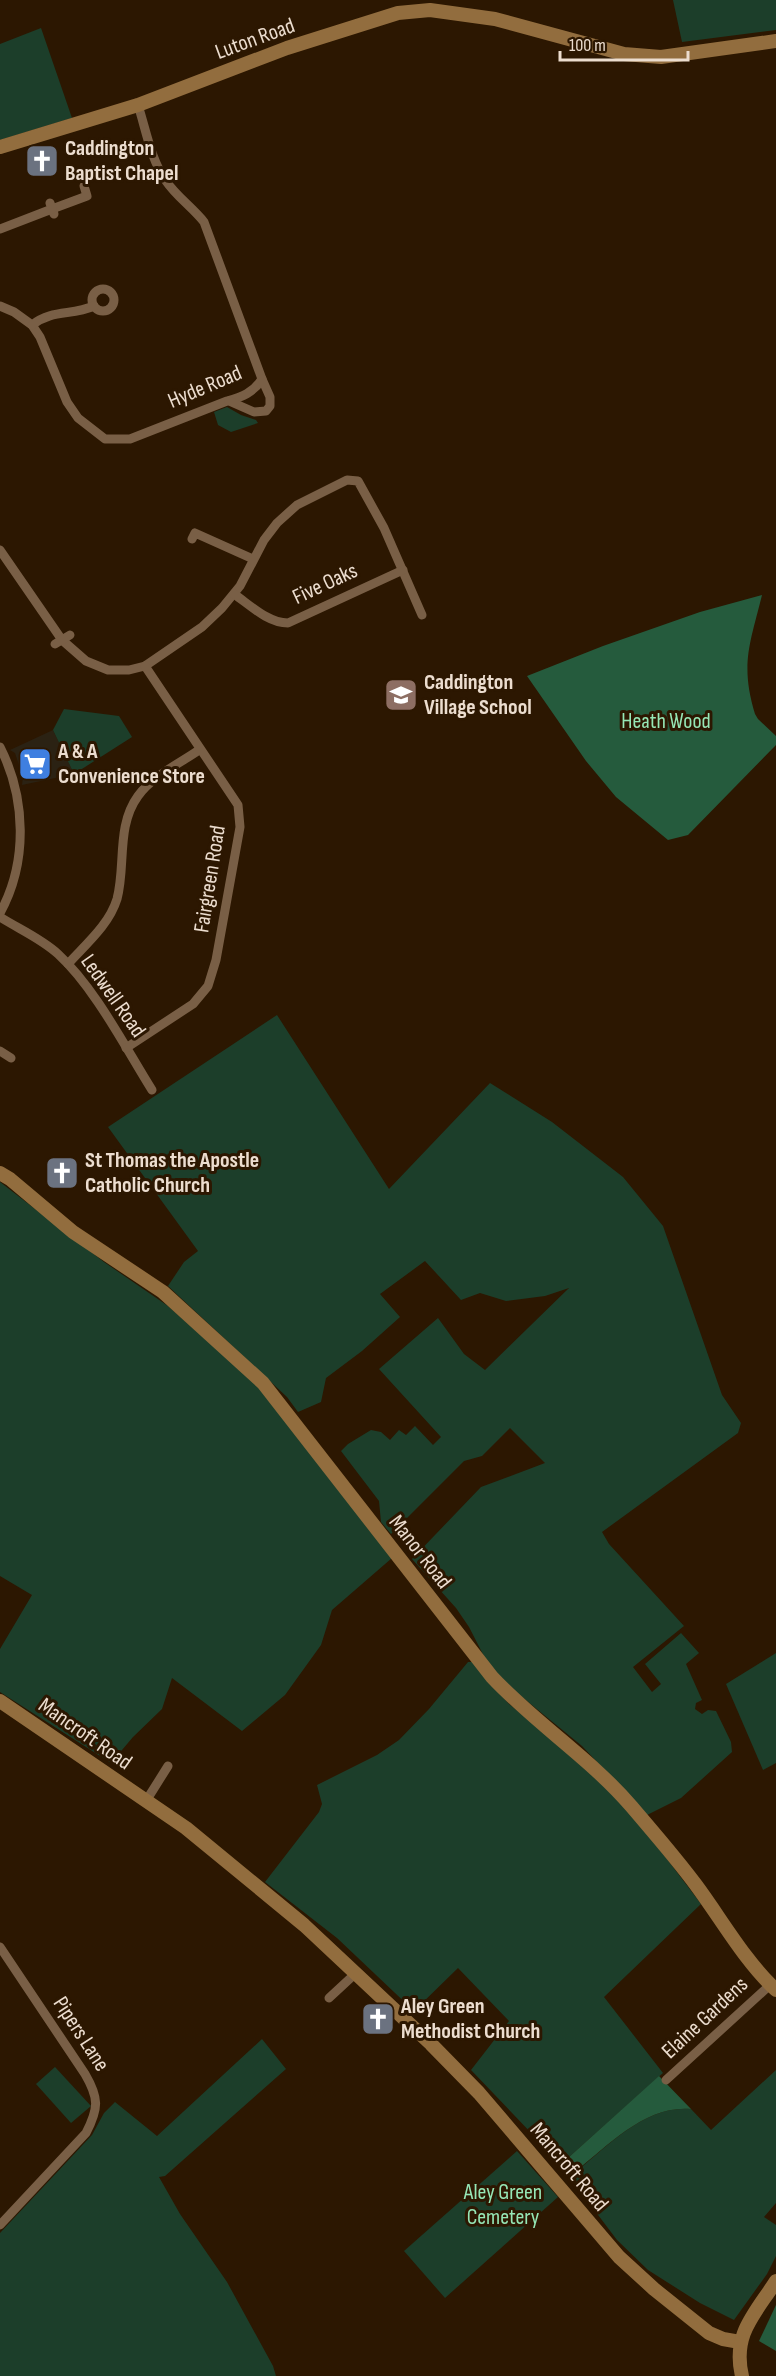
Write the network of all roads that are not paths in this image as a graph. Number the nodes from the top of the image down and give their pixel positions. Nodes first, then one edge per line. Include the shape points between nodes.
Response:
1 (776, 41) edge
2 (138, 105) junction
3 (0, 147) edge
4 (84, 186) dead end
5 (0, 229) edge
6 (0, 306) edge
7 (94, 306) dead end
8 (32, 325) junction
9 (262, 379) junction
10 (226, 401) junction
11 (195, 533) dead end
12 (0, 550) edge
13 (253, 559) junction
14 (403, 570) junction
15 (234, 594) junction
16 (422, 615) dead end
17 (145, 666) junction
18 (0, 747) edge
19 (199, 750) junction
20 (4, 763) edge
21 (0, 915) edge
22 (68, 964) junction
23 (126, 1048) junction
24 (0, 1051) edge
25 (11, 1058) dead end
26 (152, 1090) dead end
27 (0, 1173) edge
28 (0, 1701) edge
29 (168, 1766) dead end
30 (146, 1801) junction
31 (0, 1947) edge
32 (356, 1972) junction
33 (773, 1987) edge
34 (328, 1998) dead end
35 (666, 2080) dead end
36 (0, 2225) edge
37 (776, 2282) edge
38 (740, 2342) junction
39 (742, 2376) edge

1 - 2 street, Luton Road via 661,57 643,56 495,19 430,10 398,13 287,48
2 - 3 street, Luton Road
2 - 9 street, Hyde Road via 166,182 204,222
4 - 5 street via 89,200 52,208
6 - 8 street, Hyde Road
7 - 8 street via 52,313
8 - 10 street, Hyde Road via 67,402 78,418 105,439 130,439
9 - 10 street, Hyde Road via 242,397
9 - 10 street via 270,397 267,411 254,412
11 - 13 street
12 - 17 street via 63,640 86,662 108,670
13 - 14 street via 277,523 297,505 360,477
13 - 15 street
14 - 15 street, Five Oaks via 288,623 271,620
14 - 16 street
15 - 17 street via 202,627
17 - 19 street, Fairgreen Road
18 - 20 street
19 - 22 street via 148,784 136,798 122,848 117,901 106,922
19 - 23 street, Fairgreen Road via 238,805 240,827 216,960 208,986 192,1004
20 - 21 street via 19,804 20,841 15,876
21 - 22 street, Ledwell Road
22 - 23 street, Ledwell Road
23 - 26 street, Ledwell Road
24 - 25 street
27 - 33 street, Manor Road via 73,1232 163,1292 263,1383 492,1677 525,1710 589,1762 631,1806
28 - 30 street, Mancroft Road
29 - 30 street, Mancroft Road
30 - 32 street, Mancroft Road via 237,1868
31 - 36 street, Pipers Lane via 95,2091 96,2106 91,2122 74,2147
32 - 34 street
32 - 38 street, Mancroft Road via 479,2093 619,2258 710,2333
33 - 35 street, Elaine Gardens
37 - 38 street
38 - 39 street

